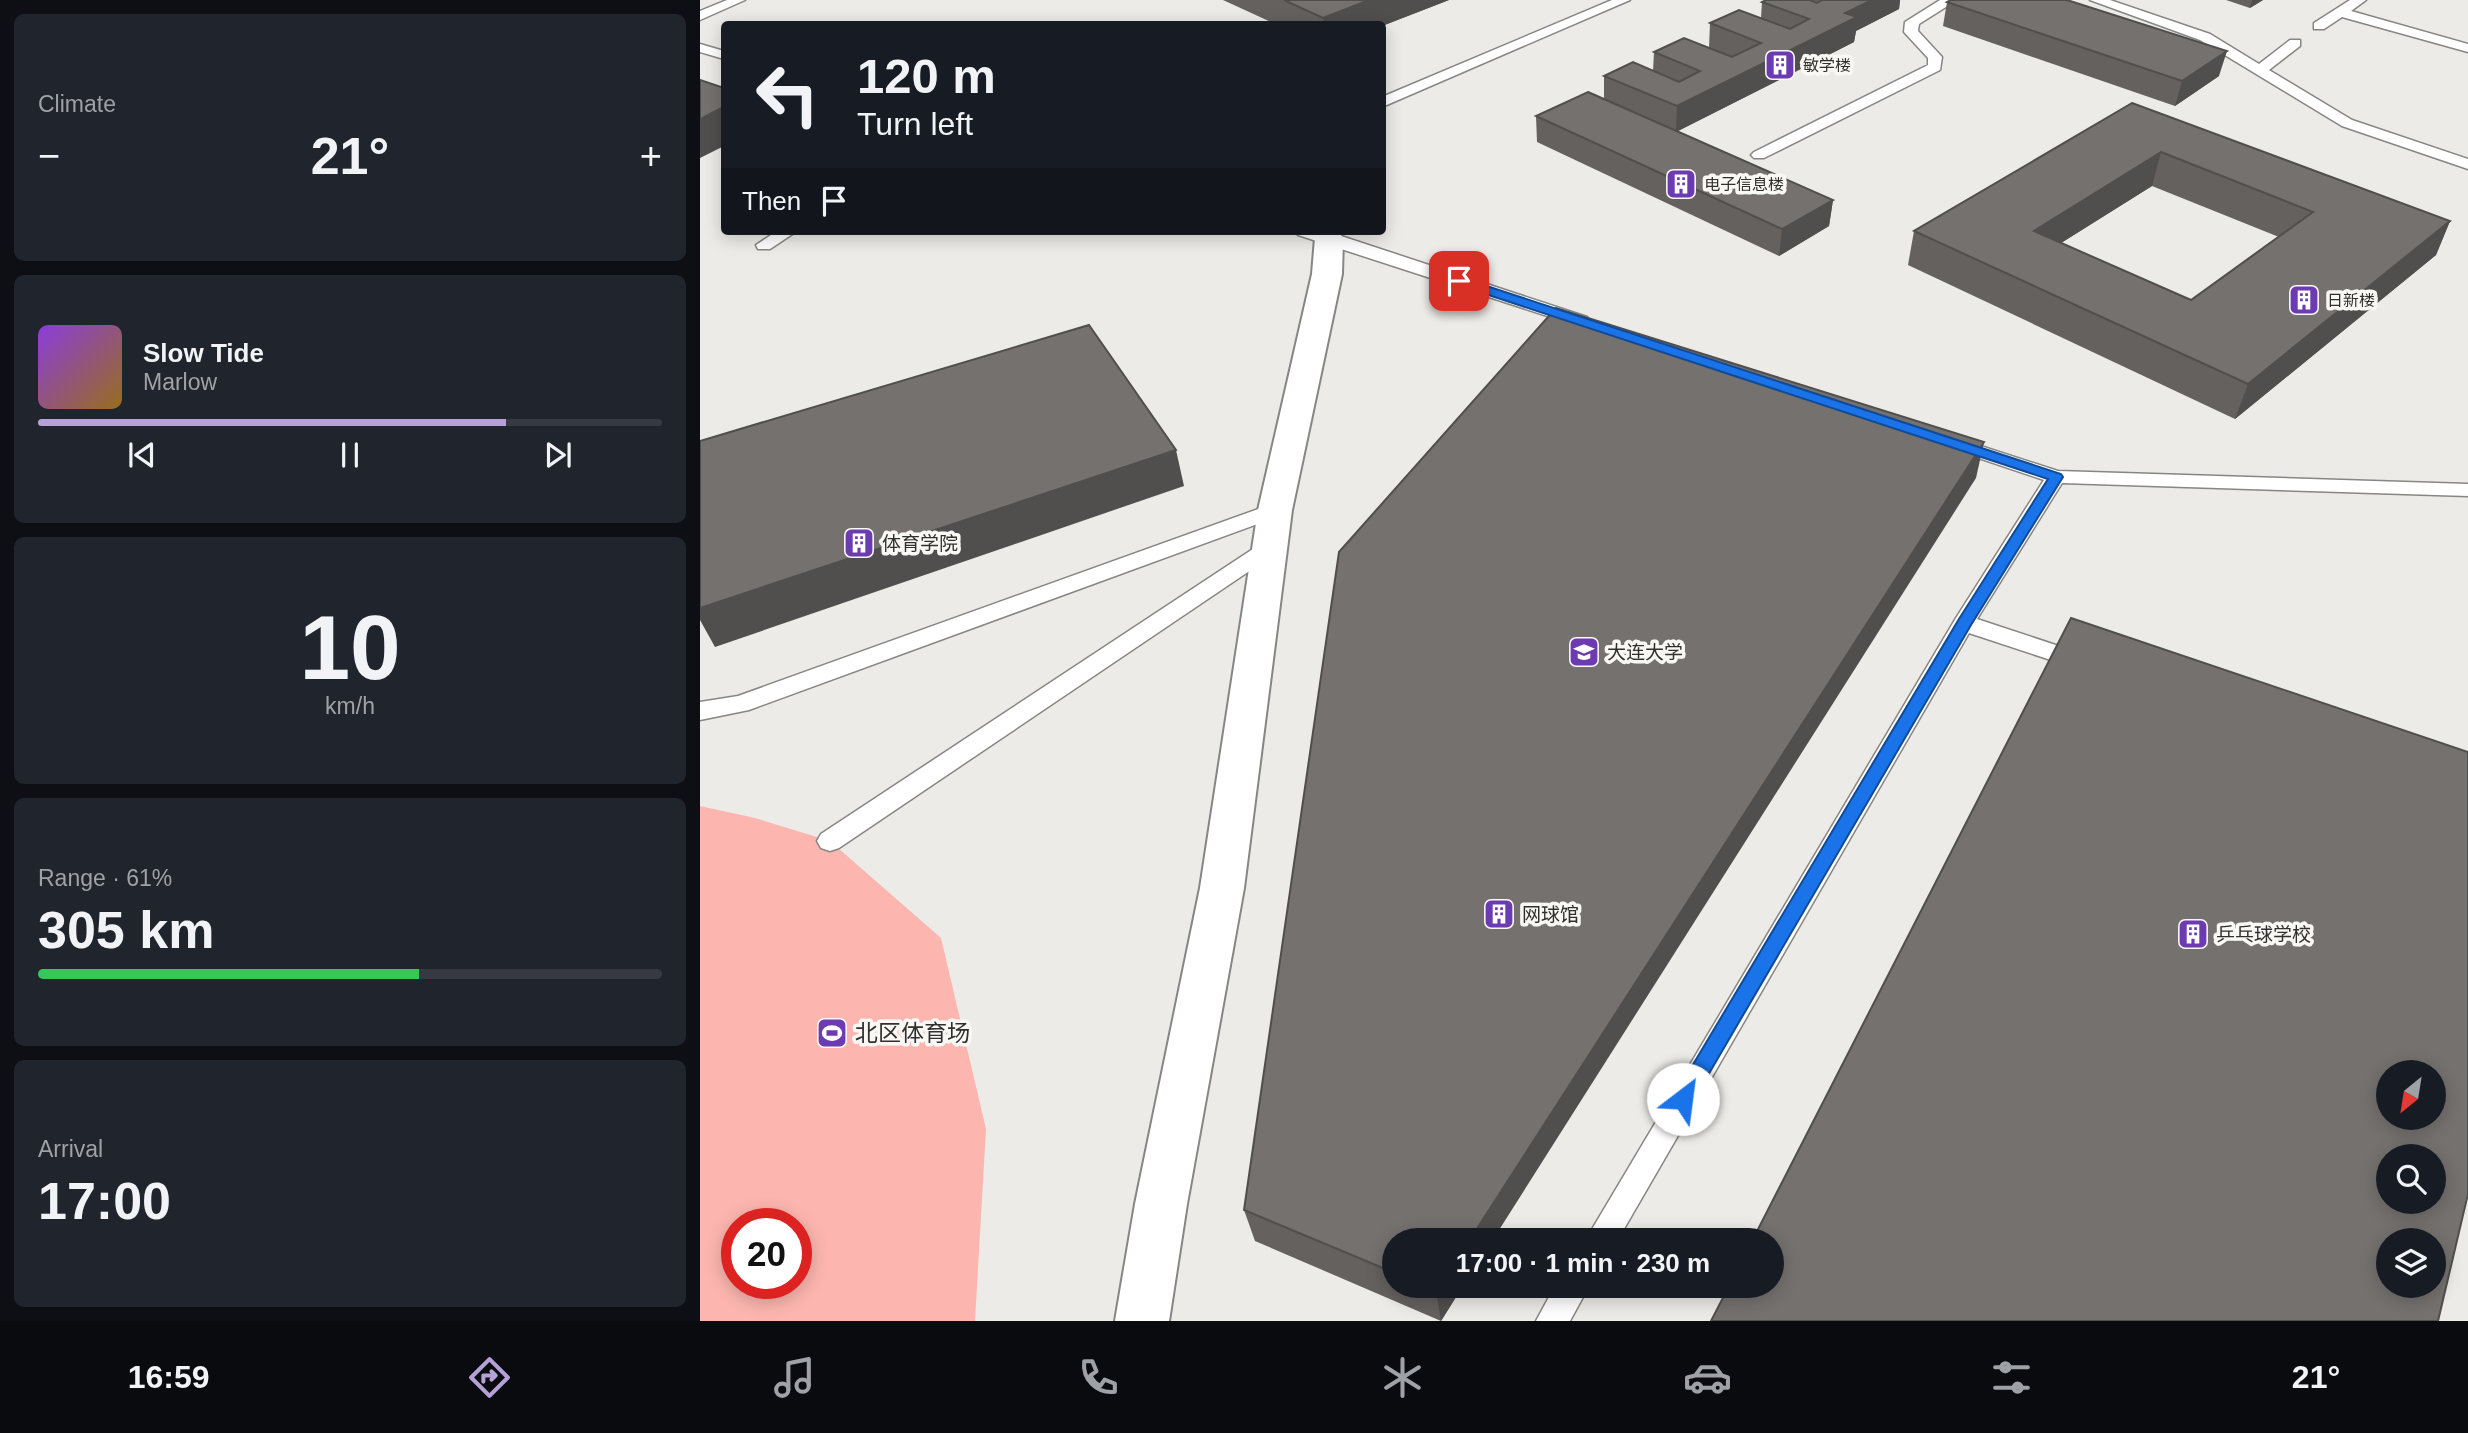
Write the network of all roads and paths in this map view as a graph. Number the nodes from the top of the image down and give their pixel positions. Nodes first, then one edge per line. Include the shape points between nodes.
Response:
1 (738, 0) edge
2 (1623, 0) edge
3 (1950, 0) edge
4 (2097, 0) edge
5 (2359, 0) edge
6 (2340, 12) junction
7 (700, 16) edge
8 (2319, 26) dead end
9 (2295, 43) dead end
10 (700, 48) edge
11 (2468, 48) edge
12 (721, 54) edge
13 (2260, 70) junction
14 (1386, 101) edge
15 (1759, 155) dead end
16 (2468, 164) edge
17 (782, 235) edge
18 (1321, 235) edge
19 (1324, 235) edge
20 (764, 245) dead end
21 (1593, 325) edge
22 (1937, 438) edge
23 (2056, 477) junction
24 (2468, 490) edge
25 (1272, 529) junction
26 (1964, 623) junction
27 (2098, 667) edge
28 (700, 711) edge
29 (830, 841) dead end
30 (1608, 1228) edge
31 (1566, 1298) edge
32 (1142, 1321) edge
33 (1552, 1321) edge

1 - 7 lane
2 - 14 lane
3 - 15 lane via 1912,22 1911,32 1935,57 1935,67
4 - 13 lane via 2205,37
5 - 6 lane
6 - 8 lane
6 - 11 lane
9 - 13 lane
10 - 12 lane
13 - 16 lane via 2347,123
17 - 20 lane
18 - 25 street via 1327,274
19 - 21 lane
22 - 23 lane
23 - 24 lane
23 - 26 lane
25 - 28 lane via 741,704
25 - 29 lane
25 - 32 street via 1222,888
26 - 27 lane
26 - 30 lane
31 - 33 lane

